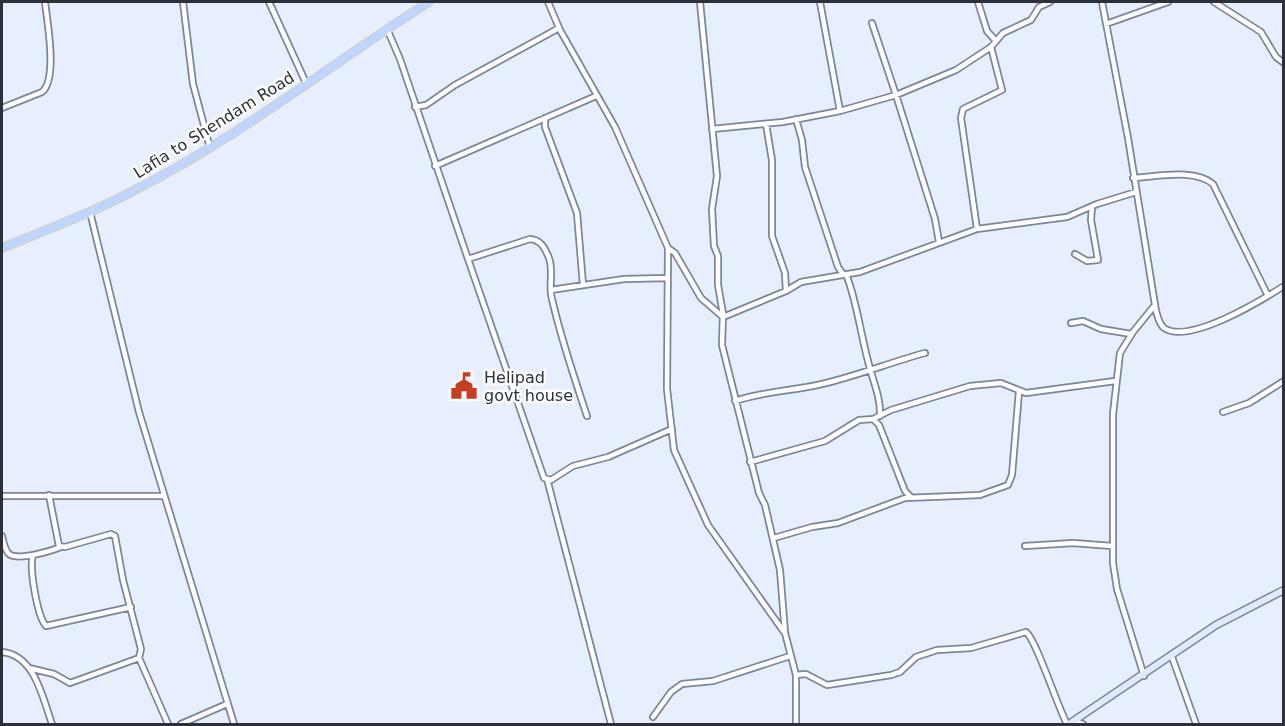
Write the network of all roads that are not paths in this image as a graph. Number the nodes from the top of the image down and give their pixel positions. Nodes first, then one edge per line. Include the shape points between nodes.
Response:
1 (45, 2) edge
2 (183, 2) edge
3 (269, 2) edge
4 (429, 2) edge
5 (548, 2) edge
6 (700, 2) edge
7 (820, 2) edge
8 (978, 2) edge
9 (1050, 2) edge
10 (1102, 2) edge
11 (1168, 2) edge
12 (1214, 2) edge
13 (873, 23) dead end
14 (1106, 24) junction
15 (387, 28) junction
16 (559, 28) junction
17 (996, 41) junction
18 (992, 47) junction
19 (1284, 63) edge
20 (306, 83) junction
21 (896, 95) junction
22 (596, 96) junction
23 (415, 107) junction
24 (2, 108) edge
25 (840, 111) junction
26 (545, 118) junction
27 (796, 120) junction
28 (537, 122) junction
29 (766, 124) junction
30 (545, 127) junction
31 (712, 129) junction
32 (210, 148) junction
33 (435, 166) junction
34 (1133, 178) junction
35 (1136, 192) junction
36 (1092, 206) junction
37 (90, 212) junction
38 (1080, 213) junction
39 (1091, 220) junction
40 (977, 229) junction
41 (939, 242) junction
42 (2, 248) edge
43 (668, 248) junction
44 (1075, 254) dead end
45 (468, 259) junction
46 (844, 274) junction
47 (667, 278) junction
48 (583, 285) junction
49 (1284, 286) edge
50 (551, 290) junction
51 (786, 291) junction
52 (719, 296) junction
53 (1268, 296) junction
54 (706, 303) junction
55 (1155, 305) junction
56 (723, 317) junction
57 (1071, 323) dead end
58 (1131, 334) junction
59 (926, 353) dead end
60 (870, 370) junction
61 (1115, 381) junction
62 (1284, 381) edge
63 (1019, 392) junction
64 (735, 401) junction
65 (880, 405) junction
66 (1223, 412) dead end
67 (886, 413) junction
68 (587, 416) dead end
69 (879, 416) junction
70 (873, 419) junction
71 (879, 425) junction
72 (672, 429) junction
73 (750, 462) junction
74 (547, 479) junction
75 (906, 491) junction
76 (50, 495) junction
77 (2, 496) edge
78 (164, 496) junction
79 (912, 497) junction
80 (903, 499) junction
81 (2, 536) edge
82 (774, 538) junction
83 (1025, 546) dead end
84 (1112, 546) junction
85 (61, 547) junction
86 (26, 555) junction
87 (33, 555) junction
88 (31, 561) junction
89 (1283, 592) edge
90 (131, 607) junction
91 (785, 633) junction
92 (2, 652) edge
93 (790, 656) junction
94 (1172, 657) junction
95 (139, 658) junction
96 (29, 668) junction
97 (38, 670) junction
98 (796, 675) junction
99 (1144, 676) junction
100 (34, 678) junction
101 (227, 704) junction
102 (653, 717) dead end
103 (1070, 723) edge
104 (52, 724) edge
105 (168, 724) edge
106 (181, 724) edge
107 (234, 724) edge
108 (611, 724) edge
109 (796, 724) edge
110 (1083, 724) edge
111 (1196, 724) edge

1 - 24 street via 50,50 47,87
2 - 32 street via 193,84
3 - 20 street
4 - 15 main road, Lafia to Shendam Road
5 - 16 street
6 - 31 street
7 - 25 street
8 - 17 street via 985,25
9 - 17 street via 1039,7 1031,20 1008,30
10 - 14 street
11 - 14 street
12 - 19 street via 1261,32 1275,57
13 - 21 street
14 - 34 street
15 - 20 main road, Lafia to Shendam Road
15 - 23 street
16 - 22 street
16 - 23 street via 426,105
17 - 18 street
18 - 21 street via 943,77
18 - 40 street via 1002,90 963,109 961,115
20 - 32 main road, Lafia to Shendam Road
21 - 25 street
21 - 41 street
22 - 26 street
22 - 43 street via 630,159
23 - 33 street
25 - 27 street
26 - 28 street
26 - 30 street
27 - 29 street
27 - 46 street via 805,167 838,267
28 - 30 street
28 - 33 street
29 - 31 street
29 - 51 street via 772,160 772,236 785,273
30 - 48 street via 577,213
31 - 52 street via 717,176 712,209
32 - 37 main road, Lafia to Shendam Road
33 - 45 street
34 - 35 street
34 - 53 street via 1208,179
35 - 36 street
35 - 55 street
36 - 38 street
36 - 39 street
37 - 42 main road, Lafia to Shendam Road
37 - 78 street via 139,412
38 - 39 street
38 - 40 street
39 - 44 street via 1098,260 1089,262
40 - 41 street
41 - 46 street via 860,272
43 - 47 street
43 - 54 street
45 - 50 street via 535,240 549,258
45 - 74 street via 539,469
46 - 51 street via 801,282
46 - 60 street via 858,308
47 - 48 street
47 - 72 street via 667,389
48 - 50 street
49 - 53 street
50 - 68 street
51 - 56 street
52 - 54 street
52 - 56 street
53 - 55 street via 1222,320 1179,330 1164,327
54 - 56 street
55 - 58 street
56 - 64 street via 723,352
57 - 58 street via 1083,321 1101,329
58 - 61 street via 1120,353
59 - 60 street
60 - 64 street
60 - 65 street
61 - 63 street via 1063,390
61 - 84 street
62 - 66 street via 1249,404
63 - 67 street via 1006,383 973,386
63 - 79 street via 1008,485 980,495
64 - 73 street
65 - 67 street
65 - 69 street
67 - 69 street
69 - 70 street
69 - 71 street
70 - 71 street
70 - 73 street via 859,420 825,441
71 - 75 street
72 - 74 street
72 - 91 street via 674,450 708,525
73 - 82 street
74 - 108 street
75 - 79 street
75 - 80 street
76 - 77 street
76 - 78 street
76 - 85 street via 56,540
78 - 101 street
79 - 80 street
80 - 82 street via 838,523
81 - 86 street via 9,554
82 - 91 street via 783,587
83 - 84 street
84 - 99 street via 1117,589
85 - 87 street
85 - 90 street via 115,535
86 - 87 street
86 - 88 street
87 - 88 street
88 - 90 street via 38,606 46,626
89 - 94 street via 1216,625
90 - 95 street via 141,649
91 - 93 street
92 - 96 street via 20,659
93 - 98 street
93 - 102 street via 713,681 682,684
94 - 99 street
94 - 111 street
95 - 97 street via 70,683
95 - 105 street
96 - 97 street
96 - 100 street
97 - 100 street
98 - 103 street via 806,674 827,685 891,675 916,657 937,650 971,648 1026,632 1056,703
98 - 109 street
99 - 103 street
100 - 104 street
101 - 106 street
101 - 107 street
103 - 110 street

